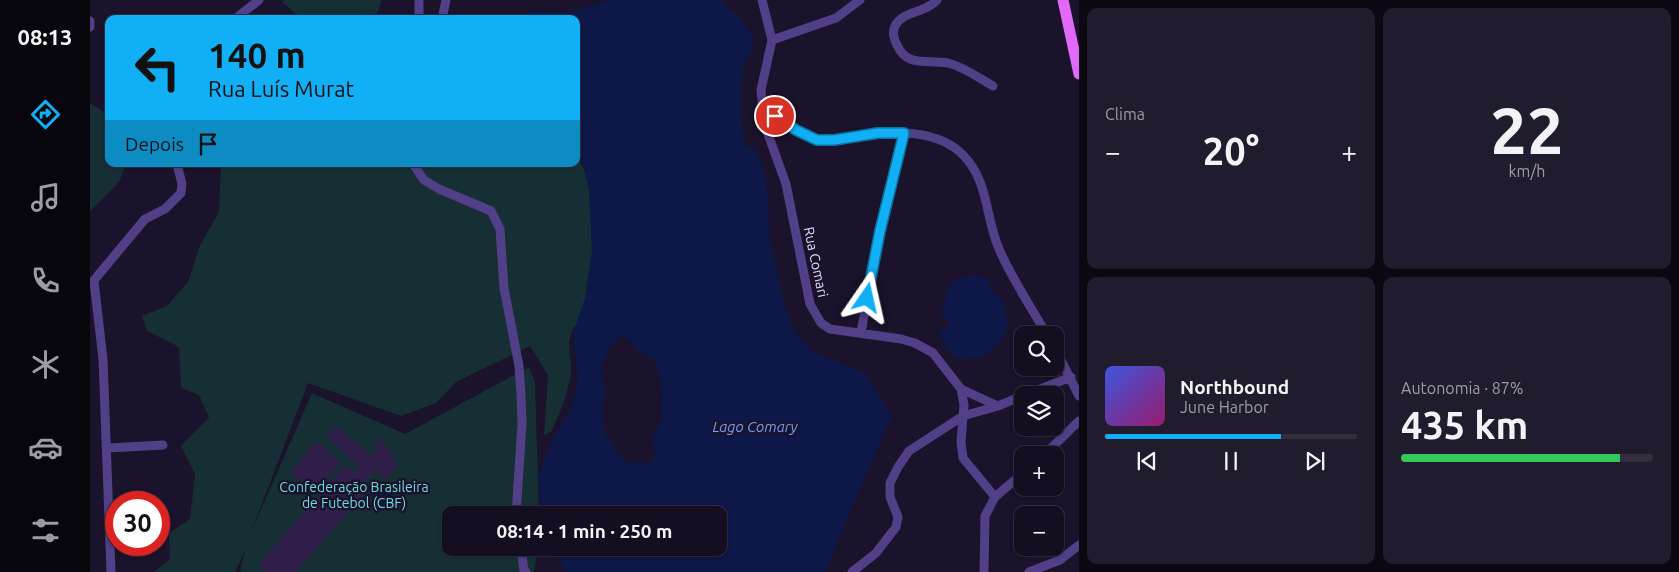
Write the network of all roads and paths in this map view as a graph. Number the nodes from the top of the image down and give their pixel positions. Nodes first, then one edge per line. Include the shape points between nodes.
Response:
1 (259, 0) edge
2 (419, 0) edge
3 (446, 0) edge
4 (762, 0) edge
5 (860, 0) edge
6 (937, 0) edge
7 (1062, 0) edge
8 (240, 15) edge
9 (418, 15) edge
10 (443, 15) edge
11 (90, 21) edge
12 (90, 27) edge
13 (772, 40) junction
14 (1079, 74) edge
15 (993, 86) dead end
16 (762, 107) junction
17 (904, 133) junction
18 (178, 167) edge
19 (415, 167) edge
20 (92, 283) edge
21 (1043, 326) edge
22 (861, 332) junction
23 (1064, 364) edge
24 (1071, 377) junction
25 (1049, 386) edge
26 (961, 389) junction
27 (1079, 396) edge
28 (1014, 400) edge
29 (998, 406) junction
30 (963, 416) junction
31 (1079, 421) edge
32 (163, 445) dead end
33 (1053, 446) edge
34 (108, 448) junction
35 (1014, 481) edge
36 (995, 497) junction
37 (517, 506) edge
38 (1079, 546) edge
39 (522, 556) edge
40 (111, 572) edge
41 (526, 572) edge
42 (852, 572) edge
43 (984, 572) edge
44 (1030, 572) edge

1 - 8 street
2 - 9 street
3 - 10 street
4 - 13 street, Rua Comari
5 - 13 street via 836,18
6 - 15 street via 927,9 900,20 894,35 897,47 911,60 948,64
7 - 14 main road
11 - 12 street
13 - 16 street, Rua Comari via 762,84
16 - 17 street via 817,140
16 - 22 street, Rua Comari via 767,134 786,184 813,312 830,329
17 - 21 street via 942,141 967,159 983,186 998,247
17 - 22 street via 880,231
18 - 20 street via 181,193 166,209 145,219
19 - 37 street via 424,180 439,189 490,211 500,229 504,288 519,366 521,395
20 - 34 street via 104,359
22 - 26 street, Rua Comari via 901,339 926,348 947,368
23 - 24 street
24 - 25 street
24 - 27 street
26 - 29 street
26 - 30 street, Rua Comari
28 - 29 street
29 - 30 street
30 - 36 street, Rua Comari via 963,458
30 - 42 street via 904,457 890,483 890,498 898,517 896,527 876,553
31 - 33 street
32 - 34 street
34 - 40 street
35 - 36 street
36 - 43 street via 985,516
38 - 44 street via 1060,560
39 - 41 street

